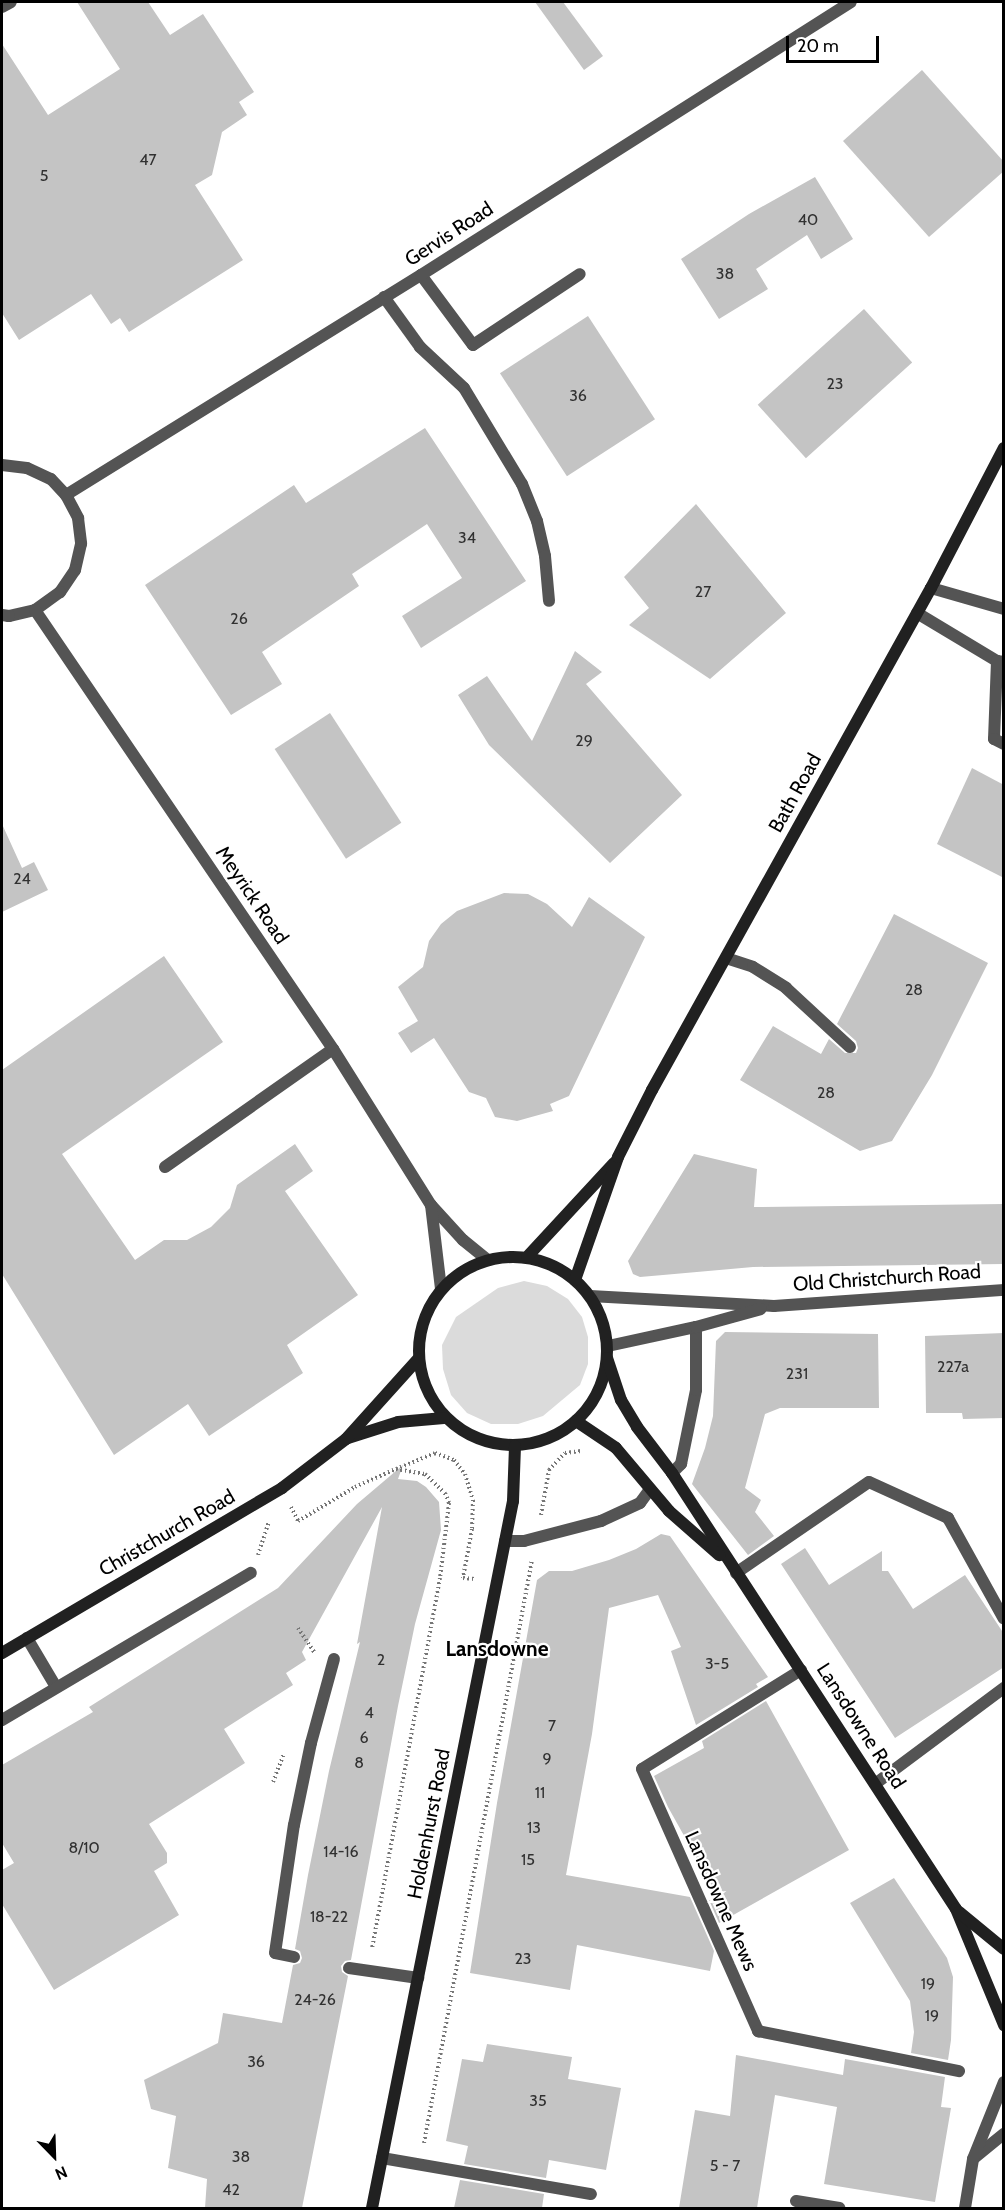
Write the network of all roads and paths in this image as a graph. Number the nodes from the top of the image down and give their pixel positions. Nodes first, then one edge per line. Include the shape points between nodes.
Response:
1 (11, 2) edge
2 (851, 2) edge
3 (2, 7) edge
4 (580, 274) dead end
5 (421, 275) junction
6 (384, 297) junction
7 (1004, 447) edge
8 (2, 465) edge
9 (66, 495) junction
10 (931, 588) junction
11 (549, 601) dead end
12 (1004, 609) edge
13 (35, 610) junction
14 (917, 613) junction
15 (2, 615) edge
16 (1000, 662) edge
17 (1004, 744) edge
18 (726, 958) junction
19 (850, 1047) dead end
20 (333, 1049) junction
21 (618, 1157) junction
22 (165, 1167) dead end
23 (431, 1205) junction
24 (527, 1257) junction
25 (488, 1260) junction
26 (575, 1280) junction
27 (441, 1289) junction
28 (1004, 1290) edge
29 (590, 1296) junction
30 (774, 1306) junction
31 (696, 1327) junction
32 (607, 1352) junction
33 (418, 1359) junction
34 (444, 1418) junction
35 (576, 1422) junction
36 (346, 1438) junction
37 (515, 1446) junction
38 (588, 1451) dead end
39 (396, 1469) junction
40 (672, 1473) junction
41 (282, 1488) junction
42 (650, 1489) junction
43 (536, 1538) junction
44 (505, 1541) junction
45 (734, 1570) junction
46 (251, 1573) joint
47 (496, 1579) junction
48 (526, 1586) junction
49 (1004, 1619) edge
50 (27, 1638) junction
51 (2, 1652) edge
52 (334, 1659) dead end
53 (801, 1670) junction
54 (56, 1687) junction
55 (1004, 1688) edge
56 (2, 1720) edge
57 (875, 1784) junction
58 (956, 1909) junction
59 (1004, 1949) edge
60 (294, 1957) dead end
61 (349, 1968) dead end
62 (369, 1970) junction
63 (418, 1978) junction
64 (1004, 2025) edge
65 (959, 2071) dead end
66 (1004, 2082) edge
67 (1004, 2134) edge
68 (382, 2158) junction
69 (974, 2159) junction
70 (420, 2166) junction
71 (591, 2194) dead end
72 (796, 2201) dead end
73 (372, 2208) edge
74 (839, 2208) edge
75 (965, 2208) edge

1 - 3 street
2 - 5 street, Gervis Road
4 - 5 street via 473,345
5 - 6 street, Gervis Road
6 - 9 street, Gervis Road
6 - 11 street via 420,347 464,388 522,484 539,530
7 - 10 main road, Bath Road
8 - 9 street via 27,468 51,479
9 - 13 street via 78,518 81,544 75,570 60,592
10 - 12 street
10 - 14 main road, Bath Road
13 - 15 street
13 - 20 street, Meyrick Road
14 - 16 street
14 - 18 main road, Bath Road
16 - 17 street via 994,739
18 - 19 street via 753,967 786,988
18 - 21 main road, Bath Road
20 - 22 street
20 - 23 street, Meyrick Road
21 - 24 main road, Bath Road
21 - 26 main road, Bath Road
23 - 25 street, Meyrick Road
23 - 27 street, Meyrick Road
24 - 25 main road
24 - 26 main road via 553,1265
25 - 27 main road via 463,1271
26 - 29 main road
27 - 33 main road via 420,1333
28 - 30 street, Old Christchurch Road
29 - 30 street, Old Christchurch Road
29 - 32 main road via 603,1320
30 - 31 street, Old Christchurch Road
31 - 32 street, Old Christchurch Road
31 - 40 street via 696,1390 681,1464
32 - 35 main road via 602,1382 592,1404
32 - 40 main road, Lansdowne Road via 621,1400
33 - 34 main road via 428,1394
33 - 36 main road, Christchurch Road
34 - 36 main road, Christchurch Road via 398,1422
34 - 37 main road via 486,1442
35 - 37 main road via 537,1442
35 - 42 main road, Lansdowne Road via 615,1448
36 - 41 main road, Christchurch Road
37 - 44 main road, Holdenhurst Road via 513,1501
38 - 43 path via 565,1453 549,1470
39 - 41 path via 355,1487 298,1521
39 - 47 path via 435,1453 454,1460 465,1473 473,1500 463,1578
39 - 62 path via 425,1474 437,1485 449,1503 449,1522
40 - 45 main road, Lansdowne Road
41 - 46 path
41 - 50 main road, Christchurch Road
42 - 43 street via 640,1503 601,1521
42 - 45 main road, Lansdowne Road
43 - 44 street
43 - 48 path
44 - 47 main road, Holdenhurst Road
45 - 49 street via 869,1482 948,1518
45 - 53 main road, Lansdowne Road
46 - 54 street
47 - 48 path
47 - 63 main road, Holdenhurst Road
48 - 70 path
50 - 51 main road, Christchurch Road
50 - 54 street
52 - 60 street via 294,1825 275,1953
53 - 57 main road, Lansdowne Road
53 - 65 street, Lansdowne Mews via 642,1768 758,2031
54 - 56 street
55 - 57 street
57 - 58 main road, Lansdowne Road
58 - 59 main road, Lansdowne Road
58 - 64 main road, Lansdowne Road
61 - 62 street
62 - 63 street
63 - 68 main road, Holdenhurst Road
66 - 69 street
67 - 69 street
68 - 70 street
68 - 73 main road, Holdenhurst Road
69 - 75 street
70 - 71 street
72 - 74 street

